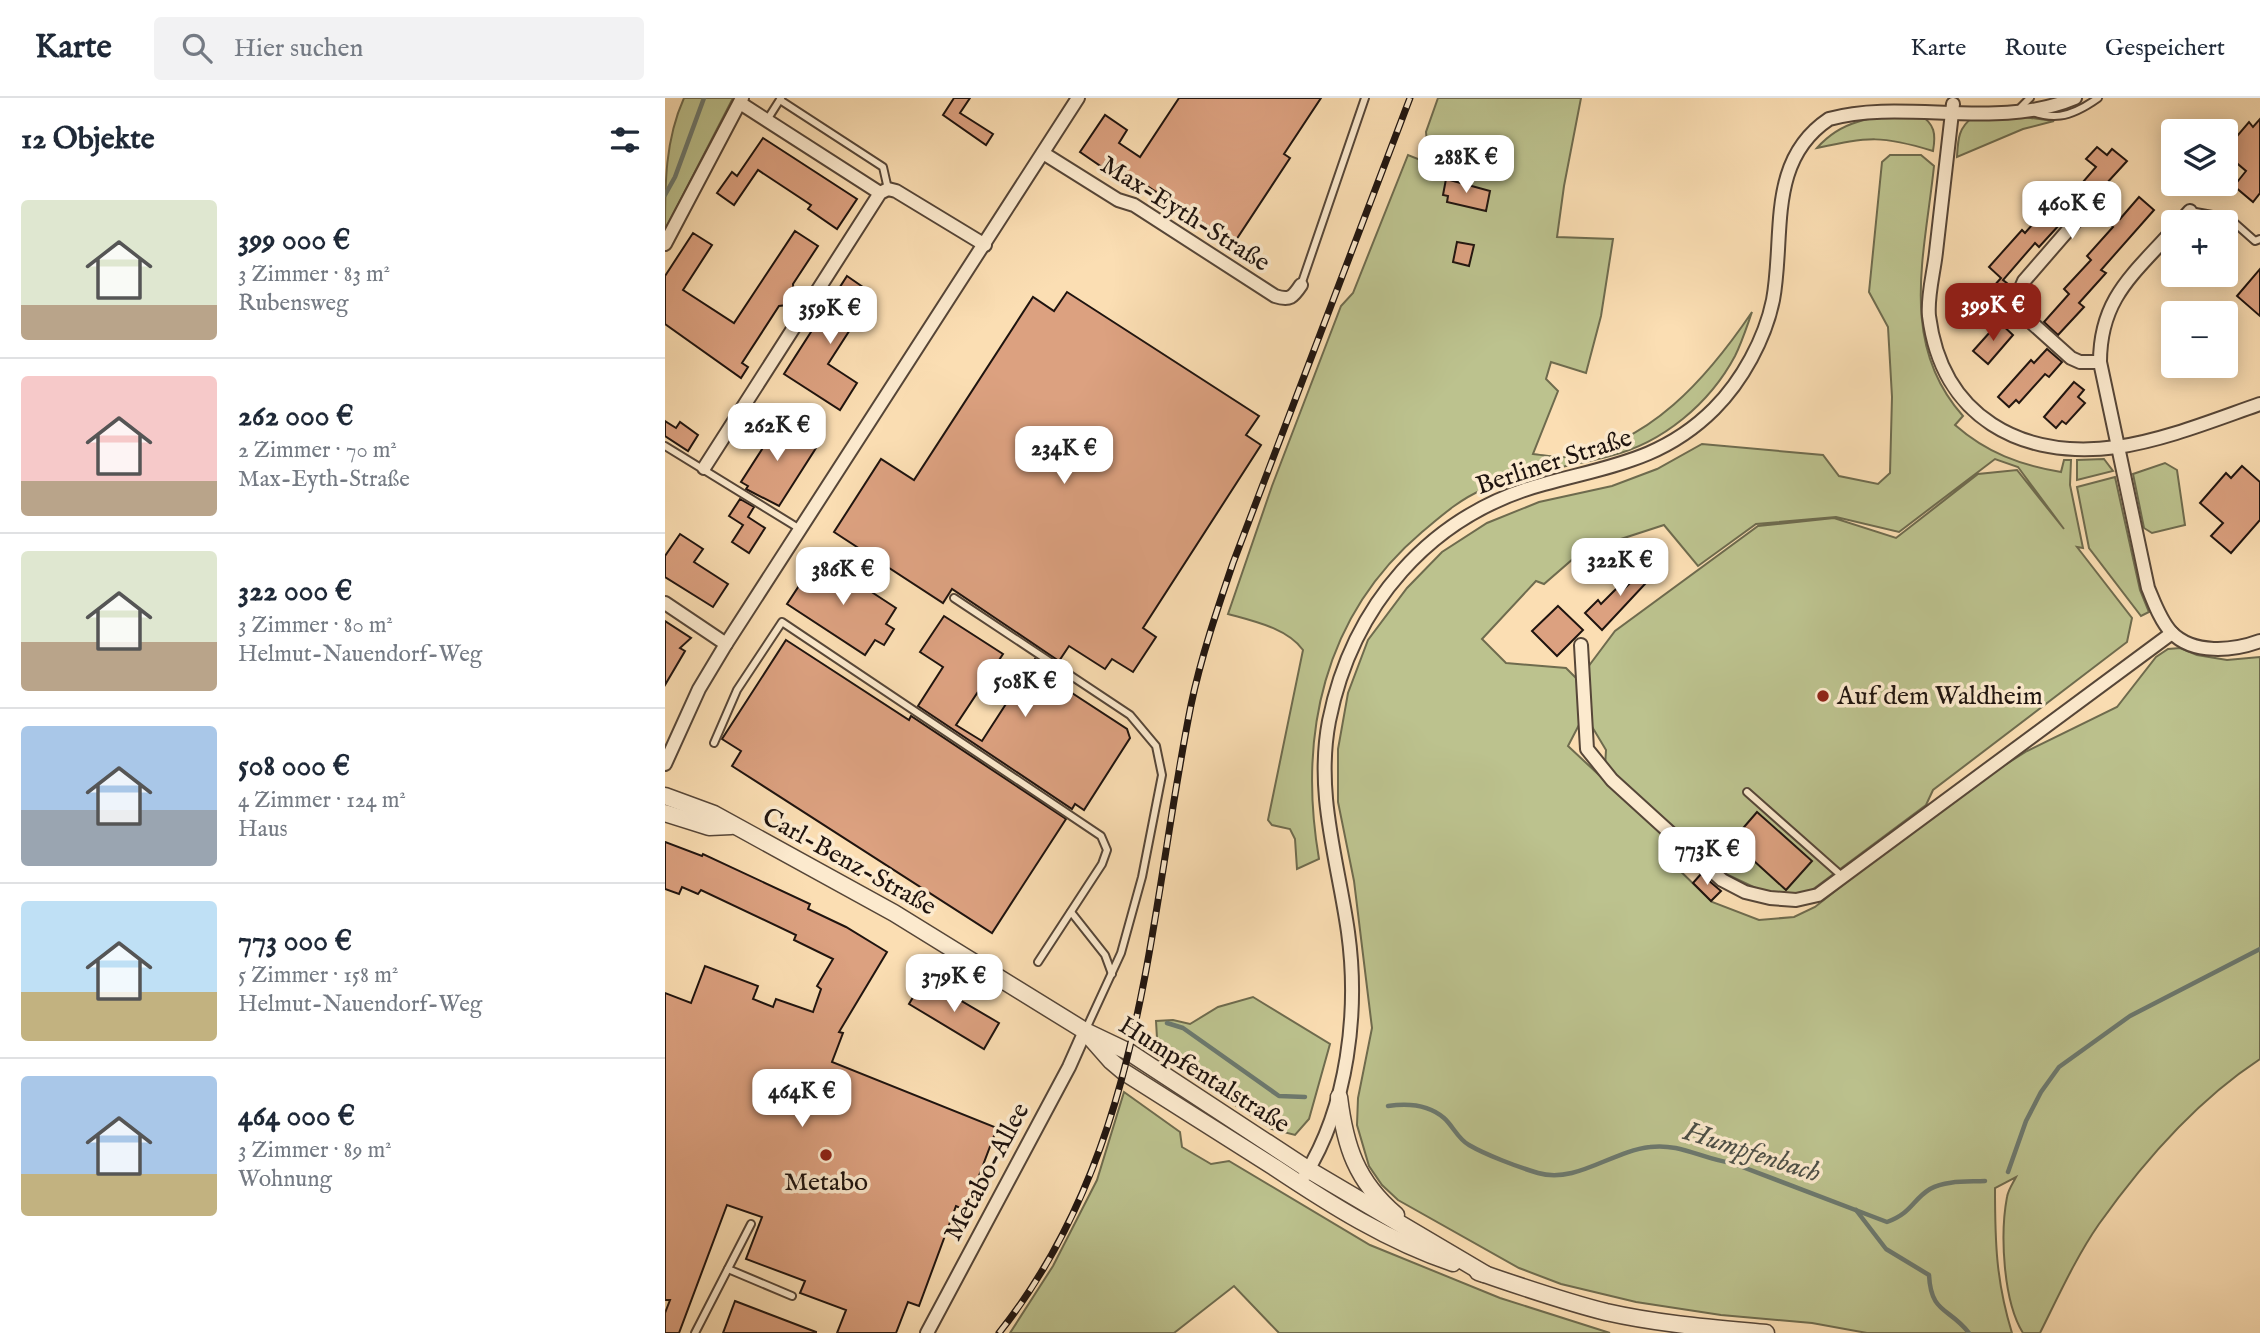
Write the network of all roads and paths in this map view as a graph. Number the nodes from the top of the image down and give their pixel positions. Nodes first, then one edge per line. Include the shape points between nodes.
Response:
1 (1078, 98) edge
2 (1364, 98) edge
3 (2075, 98) edge
4 (2098, 98) edge
5 (781, 99) edge
6 (741, 100) edge
7 (2025, 103) edge
8 (1953, 104) junction
9 (767, 120) junction
10 (1043, 153) junction
11 (884, 191) junction
12 (2089, 206) dead end
13 (2238, 227) edge
14 (2260, 239) edge
15 (2161, 243) edge
16 (665, 244) edge
17 (985, 245) junction
18 (1301, 285) joint
19 (2100, 362) junction
20 (2260, 404) edge
21 (665, 446) edge
22 (2118, 447) junction
23 (704, 468) junction
24 (800, 529) junction
25 (954, 598) dead end
26 (665, 603) edge
27 (2172, 632) junction
28 (2260, 640) edge
29 (726, 644) junction
30 (1581, 645) dead end
31 (680, 726) junction
32 (665, 741) edge
33 (714, 743) dead end
34 (665, 764) edge
35 (1747, 792) dead end
36 (665, 796) edge
37 (665, 813) edge
38 (731, 826) junction
39 (1843, 877) junction
40 (1071, 912) junction
41 (1038, 962) dead end
42 (1112, 974) junction
43 (1085, 1031) junction
44 (1339, 1097) junction
45 (1309, 1170) junction
46 (1300, 1185) junction
47 (751, 1224) dead end
48 (1421, 1237) junction
49 (728, 1269) junction
50 (1485, 1274) junction
51 (792, 1296) dead end
52 (695, 1333) edge
53 (927, 1333) edge
54 (1766, 1333) edge

1 - 10 street
2 - 18 lane
3 - 7 street, Berliner Straße via 2046,106
4 - 7 lane via 2055,118 2038,116
5 - 9 lane
5 - 11 lane via 883,167
6 - 9 street
6 - 16 street
7 - 8 street, Berliner Straße
8 - 22 street via 1929,314 1942,368 1972,411 2015,439 2064,450
8 - 44 street, Berliner Straße via 1906,100 1859,104 1829,119 1804,142 1787,172 1781,197 1768,317 1745,369 1700,422 1650,455 1526,489 1471,514 1407,564 1366,619 1343,670 1325,755 1325,809 1352,963
9 - 11 street
10 - 17 street
10 - 18 street, Max-Eyth-Straße via 1275,296 1286,300
11 - 17 street via 896,191
11 - 23 street
12 - 19 street via 2024,281 2013,306 2071,358
13 - 14 lane via 2255,241
15 - 19 street via 2122,287 2106,313
17 - 24 street
19 - 22 street
20 - 22 street
21 - 23 lane
22 - 27 street via 2148,588
23 - 24 lane
24 - 29 street
25 - 42 lane via 1131,715 1156,746 1162,775 1142,877
26 - 29 street
27 - 28 street via 2195,646 2220,649
27 - 39 street
29 - 31 street
30 - 39 street via 1587,749 1612,780 1694,856 1722,880 1770,898 1796,900 1818,895
31 - 32 street
31 - 34 street
33 - 40 lane via 737,690 782,622 1101,836 1107,849 1103,864
35 - 39 lane
36 - 38 street, Carl-Benz-Straße via 714,814
37 - 38 street, Carl-Benz-Straße via 709,827
38 - 43 street, Carl-Benz-Straße via 894,913
40 - 41 lane
40 - 42 lane via 1105,956
42 - 43 lane
43 - 45 street, Humpfentalstraße via 1129,1052
43 - 46 street, Humpfentalstraße via 1124,1072
43 - 53 street, Metabo-Allee
44 - 45 street, Berliner Straße
44 - 48 street via 1344,1137 1368,1185
45 - 46 street, Berliner Straße
45 - 48 street, Humpfentalstraße
46 - 50 street, Humpfentalstraße via 1379,1232 1425,1254
47 - 49 lane
48 - 50 street, Humpfentalstraße
49 - 51 lane
49 - 52 lane
50 - 54 street, Humpfentalstraße via 1607,1312 1669,1324

